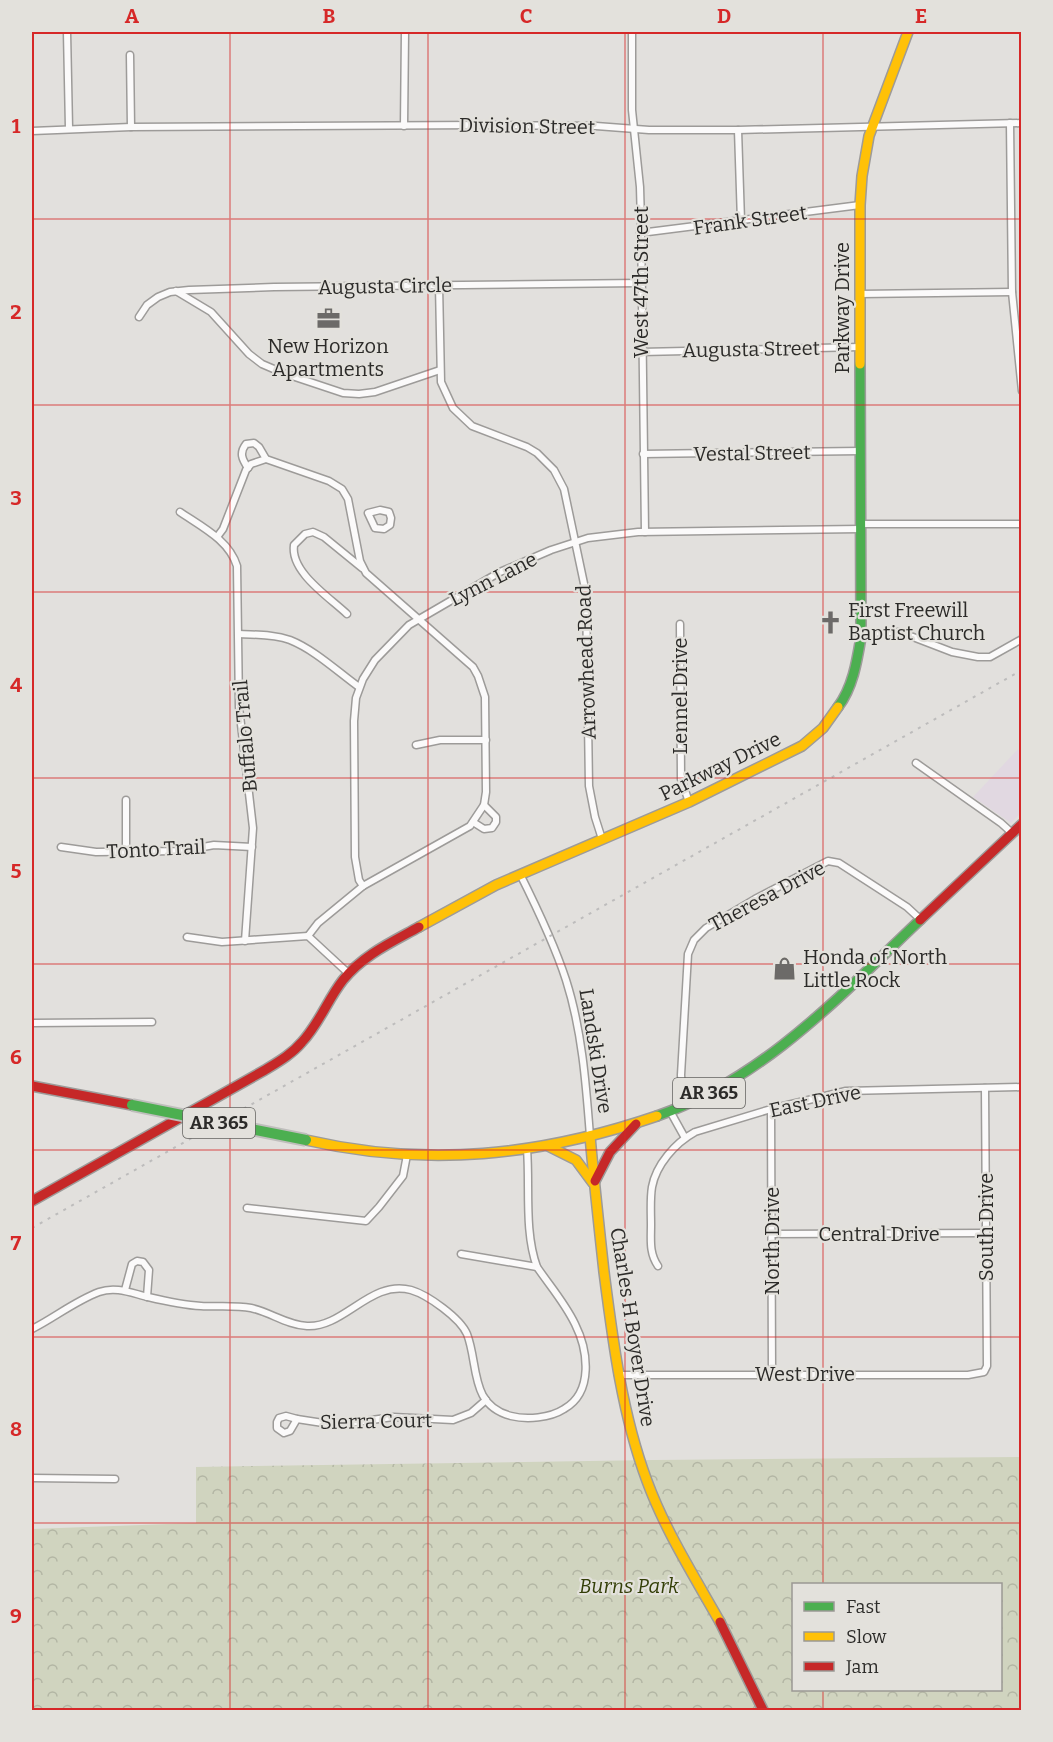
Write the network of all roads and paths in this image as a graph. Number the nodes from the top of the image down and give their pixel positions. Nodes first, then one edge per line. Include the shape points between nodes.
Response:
1 (67, 32) edge
2 (405, 32) edge
3 (632, 32) edge
4 (908, 32) edge
5 (130, 55) dead end
6 (1010, 123) junction
7 (1022, 123) edge
8 (404, 126) junction
9 (873, 126) junction
10 (69, 128) junction
11 (131, 128) junction
12 (634, 129) junction
13 (32, 130) edge
14 (738, 130) junction
15 (860, 205) junction
16 (741, 221) junction
17 (640, 233) junction
18 (640, 283) junction
19 (439, 285) junction
20 (176, 291) junction
21 (1012, 292) junction
22 (860, 294) junction
23 (139, 317) dead end
24 (860, 347) junction
25 (641, 352) junction
26 (440, 370) junction
27 (1022, 392) edge
28 (861, 451) junction
29 (643, 454) junction
30 (266, 459) junction
31 (248, 468) junction
32 (180, 512) dead end
33 (368, 513) dead end
34 (352, 514) junction
35 (1022, 524) edge
36 (861, 527) junction
37 (645, 532) junction
38 (217, 537) junction
39 (576, 542) junction
40 (363, 568) junction
41 (347, 614) dead end
42 (418, 620) junction
43 (680, 624) dead end
44 (861, 633) junction
45 (239, 634) junction
46 (1022, 639) edge
47 (359, 687) junction
48 (486, 740) junction
49 (416, 745) dead end
50 (916, 763) dead end
51 (126, 800) dead end
52 (689, 802) junction
53 (484, 805) junction
54 (474, 822) junction
55 (1022, 824) edge
56 (1012, 833) junction
57 (602, 839) junction
58 (61, 846) dead end
59 (252, 847) junction
60 (126, 852) junction
61 (520, 874) junction
62 (363, 886) junction
63 (920, 920) junction
64 (308, 936) junction
65 (187, 937) dead end
66 (245, 941) junction
67 (348, 973) junction
68 (152, 1022) dead end
69 (32, 1023) edge
70 (32, 1086) edge
71 (985, 1088) junction
72 (1022, 1088) edge
73 (686, 1104) junction
74 (771, 1109) junction
75 (670, 1111) junction
76 (636, 1124) junction
77 (590, 1136) junction
78 (685, 1138) junction
79 (548, 1146) junction
80 (527, 1149) junction
81 (407, 1155) junction
82 (594, 1184) junction
83 (32, 1202) edge
84 (247, 1208) dead end
85 (986, 1233) junction
86 (771, 1234) junction
87 (461, 1254) dead end
88 (658, 1266) dead end
89 (537, 1267) junction
90 (125, 1290) junction
91 (147, 1297) junction
92 (32, 1329) edge
93 (987, 1366) joint
94 (772, 1374) junction
95 (618, 1375) junction
96 (486, 1400) junction
97 (297, 1419) dead end
98 (32, 1478) edge
99 (115, 1479) dead end
100 (763, 1710) edge

1 - 10 street
2 - 8 street
3 - 12 street, West 47th Street
4 - 9 street, Parkway Drive
5 - 11 street
6 - 7 street, Division Street
6 - 9 street, Division Street
6 - 21 street
8 - 11 street, Division Street
8 - 12 street, Division Street
9 - 14 street, Division Street
9 - 15 street, Parkway Drive
10 - 11 street, Division Street
10 - 13 street, Division Street
12 - 14 street, Division Street
12 - 17 street, West 47th Street
14 - 16 street
15 - 16 street, Frank Street
15 - 22 street, Parkway Drive
16 - 17 street, Frank Street
17 - 18 street, West 47th Street
18 - 19 street, Augusta Circle
18 - 25 street, West 47th Street
19 - 20 street, Augusta Circle
19 - 26 street, Arrowhead Road
20 - 23 street, Augusta Circle via 151,302
20 - 26 street via 212,312 256,360 343,393 375,392
21 - 22 street
21 - 27 street
22 - 24 street, Parkway Drive
24 - 25 street, Augusta Street
24 - 28 street, Parkway Drive
25 - 29 street, West 47th Street
26 - 39 street, Arrowhead Road via 447,397 462,418 483,431 527,447 554,470 564,489
28 - 29 street, Vestal Street
28 - 36 street, Parkway Drive
29 - 37 street, West 47th Street
30 - 31 street
30 - 31 street via 256,444 246,444 241,452
30 - 34 street via 336,484 348,499
31 - 38 street
32 - 38 street, Buffalo Trail
33 - 34 street
34 - 40 street
35 - 36 street, Lynn Lane
36 - 37 street, Lynn Lane
36 - 44 street, Parkway Drive
37 - 39 street, Lynn Lane via 602,535
38 - 45 street, Buffalo Trail via 233,554 237,566
39 - 42 street, Lynn Lane via 500,572
39 - 57 street, Arrowhead Road via 587,614 588,786
40 - 41 street via 317,533 305,534 294,545 294,559 300,571
40 - 42 street via 371,580
42 - 47 street, Lynn Lane via 375,660
42 - 48 street via 473,667 485,697
43 - 52 street, Lennel Drive via 681,780
44 - 46 street via 900,632 952,652 978,657 990,657
44 - 52 street, Parkway Drive via 850,685 823,728 786,755
45 - 47 street via 291,640
45 - 59 street, Buffalo Trail via 239,707 252,814
47 - 62 street, Lynn Lane via 354,721 355,857
48 - 49 street via 440,740
48 - 53 street
50 - 56 street
51 - 60 street
52 - 57 street, Parkway Drive
53 - 54 street
53 - 54 street via 496,817 494,826 484,829
54 - 62 street
55 - 56 street, AR 365
56 - 63 street, AR 365
57 - 61 street, Parkway Drive
58 - 60 street, Tonto Trail via 81,851
59 - 60 street, Tonto Trail via 214,845 181,851
59 - 66 street, Buffalo Trail
61 - 67 street, Parkway Drive via 402,935
61 - 77 street, Landski Drive via 559,960 572,1001
62 - 64 street
63 - 73 street, AR 365 via 791,1039 749,1070
63 - 73 street, Theresa Drive via 907,907 839,863 828,861 706,928 693,940 687,962 681,1075
64 - 66 street
64 - 67 street
65 - 66 street
67 - 83 street, Parkway Drive via 311,1031 289,1054
68 - 69 street
70 - 81 street, AR 365, bridge via 370,1152
71 - 72 street, East Drive
71 - 74 street, East Drive via 846,1090
71 - 85 street, South Drive
73 - 75 street, AR 365
74 - 78 street, East Drive
74 - 86 street, North Drive
75 - 76 street, AR 365
75 - 78 street
76 - 77 street, AR 365
76 - 82 street, Landski Drive via 614,1145
77 - 79 street, AR 365
77 - 82 street, Charles H Boyer Drive
78 - 88 street via 662,1164 652,1187 651,1252
79 - 80 street, AR 365
79 - 82 street via 576,1160
80 - 81 street, AR 365 via 471,1155
80 - 89 street via 531,1235
81 - 84 street via 403,1176 366,1221
82 - 95 street, Charles H Boyer Drive
85 - 86 street, Central Drive
85 - 93 street, South Drive
86 - 94 street, North Drive
87 - 89 street
89 - 96 street via 575,1324 586,1366 583,1386 569,1406 552,1415 509,1415
90 - 91 street
90 - 91 street via 132,1264 143,1262 149,1270
90 - 92 street via 99,1293
91 - 96 street via 199,1306 251,1308 307,1326 326,1323 384,1291 409,1289 442,1308 464,1327 478,1384
93 - 94 street, West Drive via 984,1372 968,1375
94 - 95 street, West Drive
95 - 100 street, Charles H Boyer Drive via 649,1485
96 - 97 street, Sierra Court via 471,1413 453,1420 393,1417 336,1425
98 - 99 street

